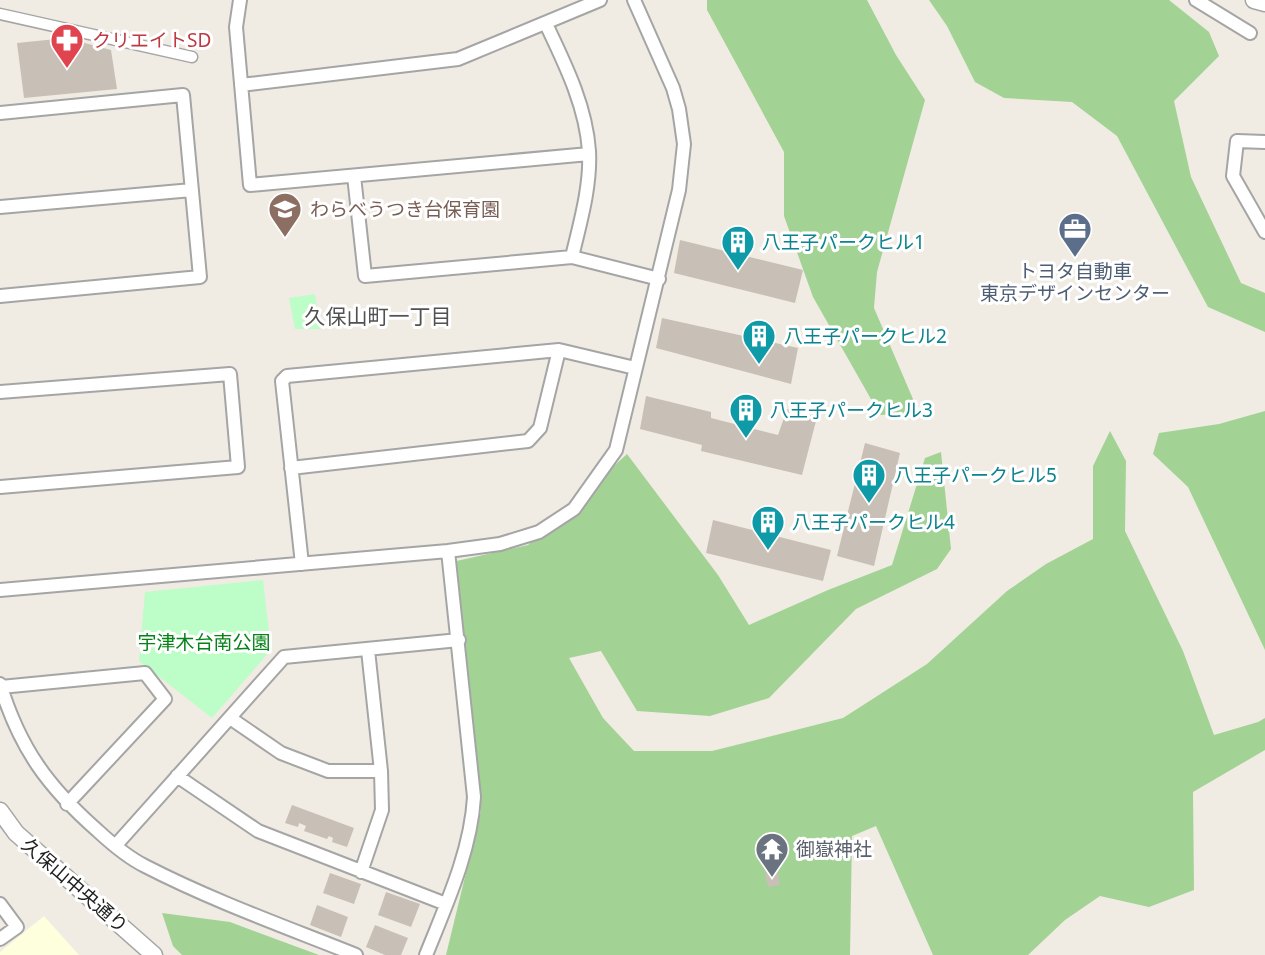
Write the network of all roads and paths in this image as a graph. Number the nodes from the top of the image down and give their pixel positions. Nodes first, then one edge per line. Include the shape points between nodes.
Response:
1 (240, 0) edge
2 (600, 0) edge
3 (634, 0) edge
4 (1196, 0) edge
5 (1254, 0) edge
6 (1265, 3) edge
7 (0, 14) edge
8 (547, 24) junction
9 (1250, 33) dead end
10 (192, 57) dead end
11 (241, 85) junction
12 (0, 113) edge
13 (1265, 142) edge
14 (589, 154) junction
15 (354, 176) junction
16 (192, 190) junction
17 (0, 207) edge
18 (1262, 221) edge
19 (1265, 232) edge
20 (572, 257) junction
21 (659, 279) junction
22 (0, 296) edge
23 (559, 350) junction
24 (635, 368) junction
25 (0, 392) edge
26 (291, 468) junction
27 (0, 487) edge
28 (448, 551) junction
29 (302, 564) junction
30 (0, 590) edge
31 (459, 640) junction
32 (368, 650) junction
33 (1, 685) edge
34 (230, 718) junction
35 (382, 771) junction
36 (177, 776) junction
37 (67, 804) junction
38 (0, 811) edge
39 (116, 845) junction
40 (361, 872) junction
41 (0, 904) edge
42 (446, 904) junction
43 (0, 939) edge
44 (154, 955) edge
45 (356, 955) edge
46 (426, 955) edge

1 - 11 street via 236,27
2 - 8 street
3 - 21 street via 673,88 684,144
4 - 9 street
5 - 6 street
7 - 10 street
8 - 11 street via 458,60
8 - 14 street via 585,120
11 - 15 street via 250,185
12 - 16 street via 183,95
13 - 18 street via 1237,141 1233,176
14 - 15 street
14 - 20 street
15 - 20 street via 365,276
16 - 17 street
16 - 22 street via 200,277
18 - 19 street
20 - 21 street
21 - 24 street
23 - 24 street
23 - 26 street via 540,428 528,441
23 - 26 street via 287,376 282,381
24 - 28 street via 616,450 574,509 539,532 500,544
25 - 27 street via 230,374 238,467
26 - 29 street
28 - 29 street
28 - 31 street
29 - 30 street
31 - 32 street
31 - 42 street via 473,821
32 - 34 street via 284,657
32 - 35 street
33 - 37 street via 24,745
33 - 37 street via 145,673 165,699
34 - 35 street via 281,753 328,771
34 - 36 street
35 - 40 street via 382,810
36 - 39 street
36 - 40 street via 258,831
37 - 39 street
38 - 44 street, 久保山中央通り via 16,834
39 - 45 street via 143,865
40 - 42 street
41 - 43 street via 17,927
42 - 46 street

